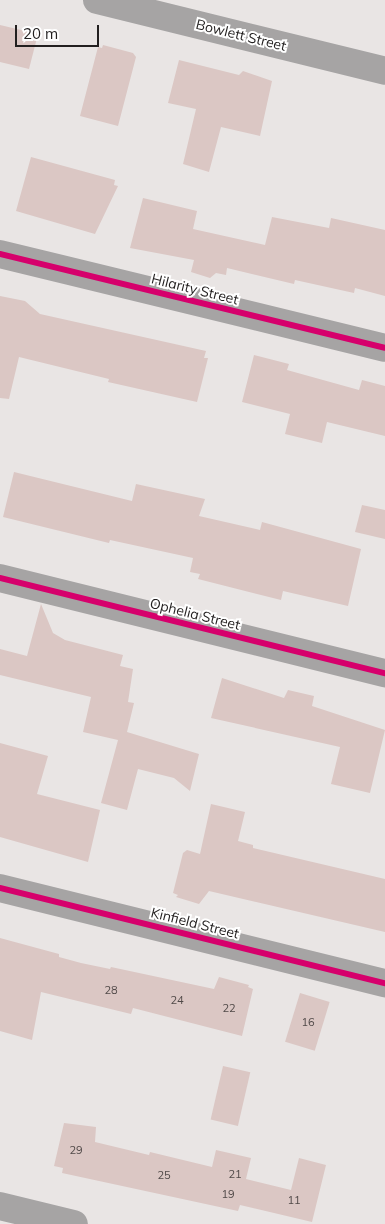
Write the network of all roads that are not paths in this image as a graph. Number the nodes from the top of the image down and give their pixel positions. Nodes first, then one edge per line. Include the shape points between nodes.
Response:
1 (96, 0) edge
2 (385, 71) edge
3 (0, 254) edge
4 (385, 348) edge
5 (0, 578) edge
6 (385, 673) edge
7 (0, 888) edge
8 (385, 983) edge
9 (0, 1206) edge
10 (74, 1224) edge

1 - 2 street, Bowlett Street
3 - 4 street, Hilarity Street
5 - 6 street, Ophelia Street
7 - 8 street, Kinfield Street
9 - 10 street

